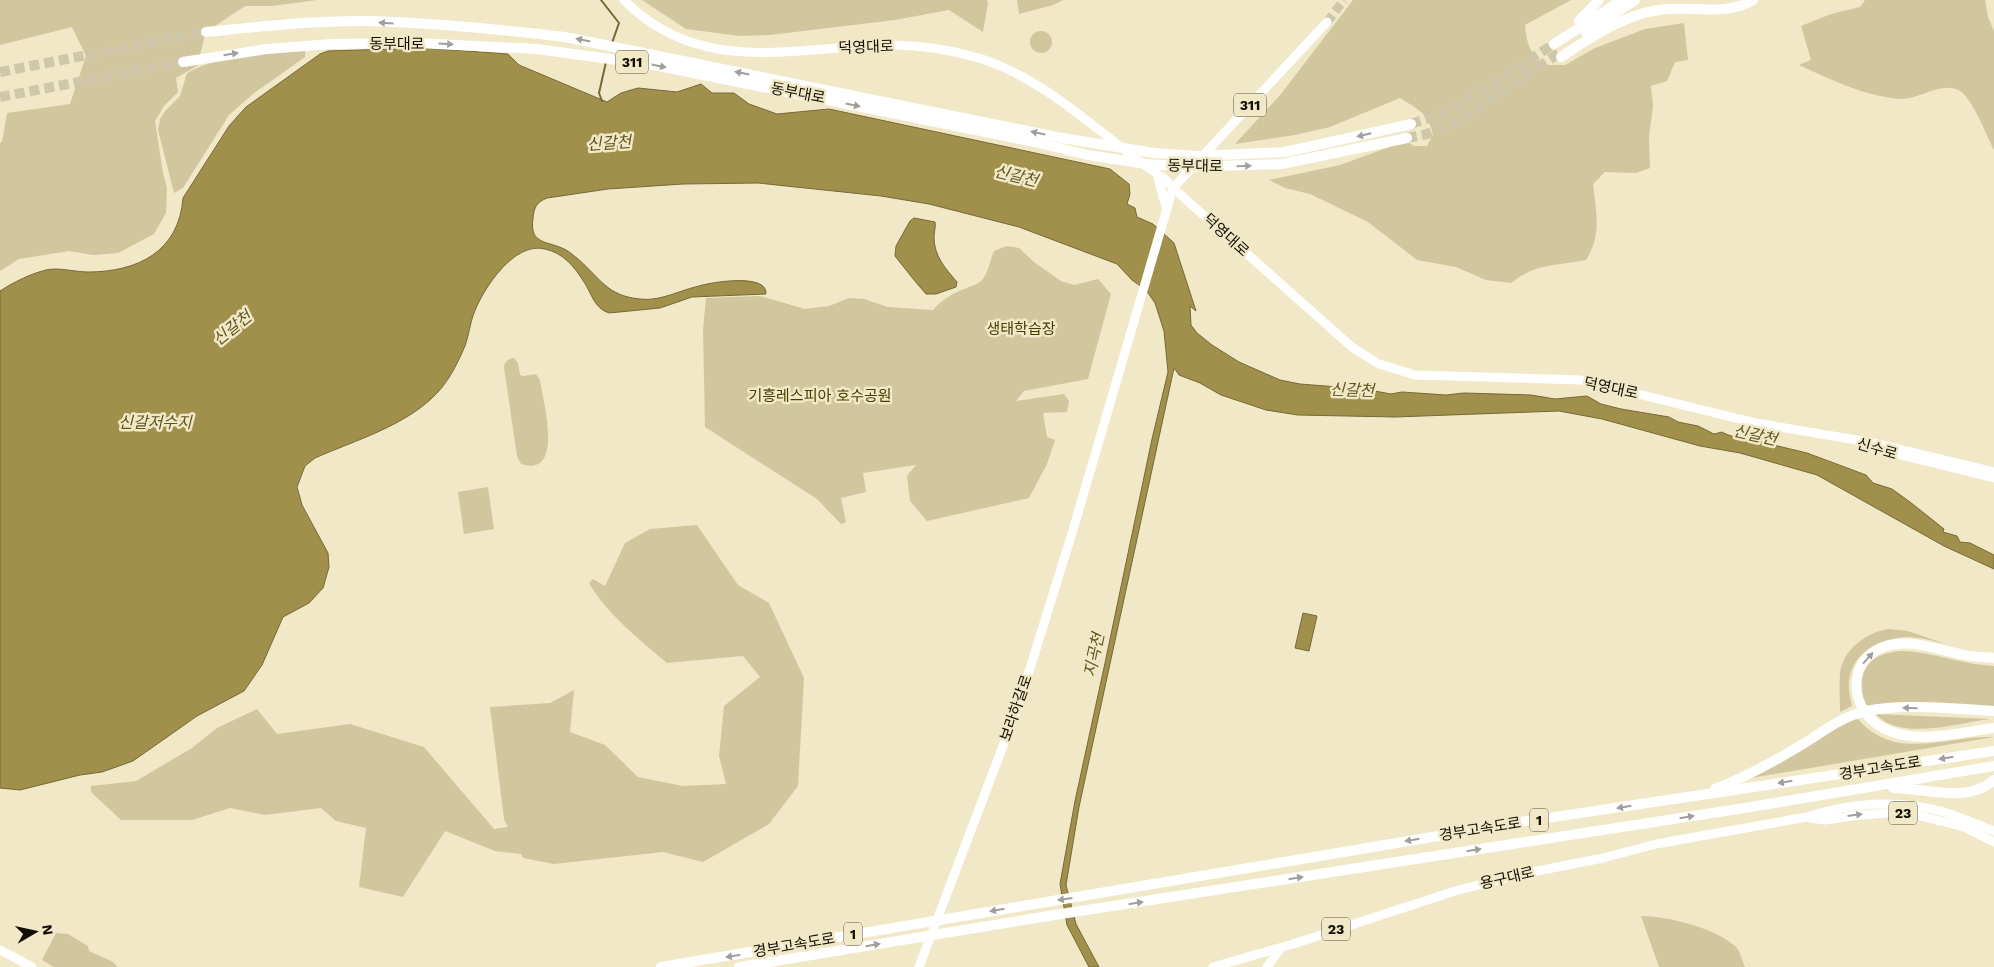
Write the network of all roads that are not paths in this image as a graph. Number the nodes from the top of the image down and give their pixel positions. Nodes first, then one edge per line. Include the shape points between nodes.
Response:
1 (624, 0) edge
2 (1599, 0) edge
3 (1622, 0) edge
4 (1635, 0) edge
5 (1754, 0) edge
6 (1327, 22) tunnel mouth
7 (206, 32) tunnel mouth
8 (1556, 49) junction
9 (183, 62) tunnel mouth
10 (1411, 124) tunnel mouth
11 (1407, 138) tunnel mouth
12 (1157, 174) junction
13 (1173, 188) junction
14 (1165, 210) junction
15 (1848, 440) joint
16 (1916, 456) junction
17 (1994, 472) edge
18 (1994, 478) edge
19 (1994, 658) edge
20 (1994, 711) edge
21 (1994, 728) edge
22 (1994, 751) edge
23 (1994, 766) edge
24 (1994, 780) edge
25 (1850, 790) junction
26 (1684, 798) junction
27 (1807, 817) junction
28 (1994, 831) edge
29 (1994, 842) edge
30 (1280, 948) junction
31 (0, 950) edge
32 (11, 956) junction
33 (1234, 961) junction
34 (20, 967) edge
35 (32, 967) edge
36 (661, 967) edge
37 (739, 967) edge
38 (919, 967) edge
39 (1213, 967) edge
40 (1247, 967) edge
41 (1267, 967) edge

1 - 12 main road, 덕영대로 via 637,14 679,39 714,50 752,53 890,45 932,48 982,59 1019,74 1051,95
2 - 8 highway
3 - 8 highway
4 - 8 highway
5 - 8 highway via 1726,9 1677,8 1640,15
6 - 13 main road, 311
10 -> 7 highway, 동부대로 / 311 via 1316,147 1273,153 1178,155 1086,143 574,39 488,28 360,21
9 -> 11 highway, 동부대로 / 311 via 266,49 331,44 417,43 537,49 660,66 1088,155 1177,167 1273,165
12 - 13 main road, 덕영대로
12 - 14 main road
13 - 14 main road
13 - 15 main road, 덕영대로 via 1336,335 1378,364 1423,376 1581,380 1756,423
14 - 38 main road, 보라하갈로 via 1019,704
15 - 16 main road, 신수로 via 1875,450
16 - 17 main road, 신수로
16 - 18 main road, 신수로
21 -> 19 highway via 1916,736 1897,733 1868,718 1859,703 1856,688 1861,668 1872,653 1888,645 1912,644
20 -> 26 highway via 1900,708 1864,712 1836,722 1752,773
22 -> 26 highway, 경부고속도로 / 1
23 - 25 highway, 경부고속도로 / 1
24 - 25 highway via 1984,788 1967,793 1906,788
37 -> 25 highway, 경부고속도로 / 1
26 -> 36 highway, 경부고속도로 / 1 via 1511,824
27 - 28 main road, 용구대로 / 23 via 1866,805 1914,805 1941,811
27 -> 29 main road, 용구대로 / 23 via 1825,820 1898,812 1964,828
27 - 30 main road, 용구대로 / 23 via 1656,844 1475,886
30 - 33 main road, 용구대로 / 23
30 - 41 main road
31 - 32 main road
32 - 34 main road
32 - 35 main road
33 - 39 main road, 용구대로 / 23
33 - 40 main road

